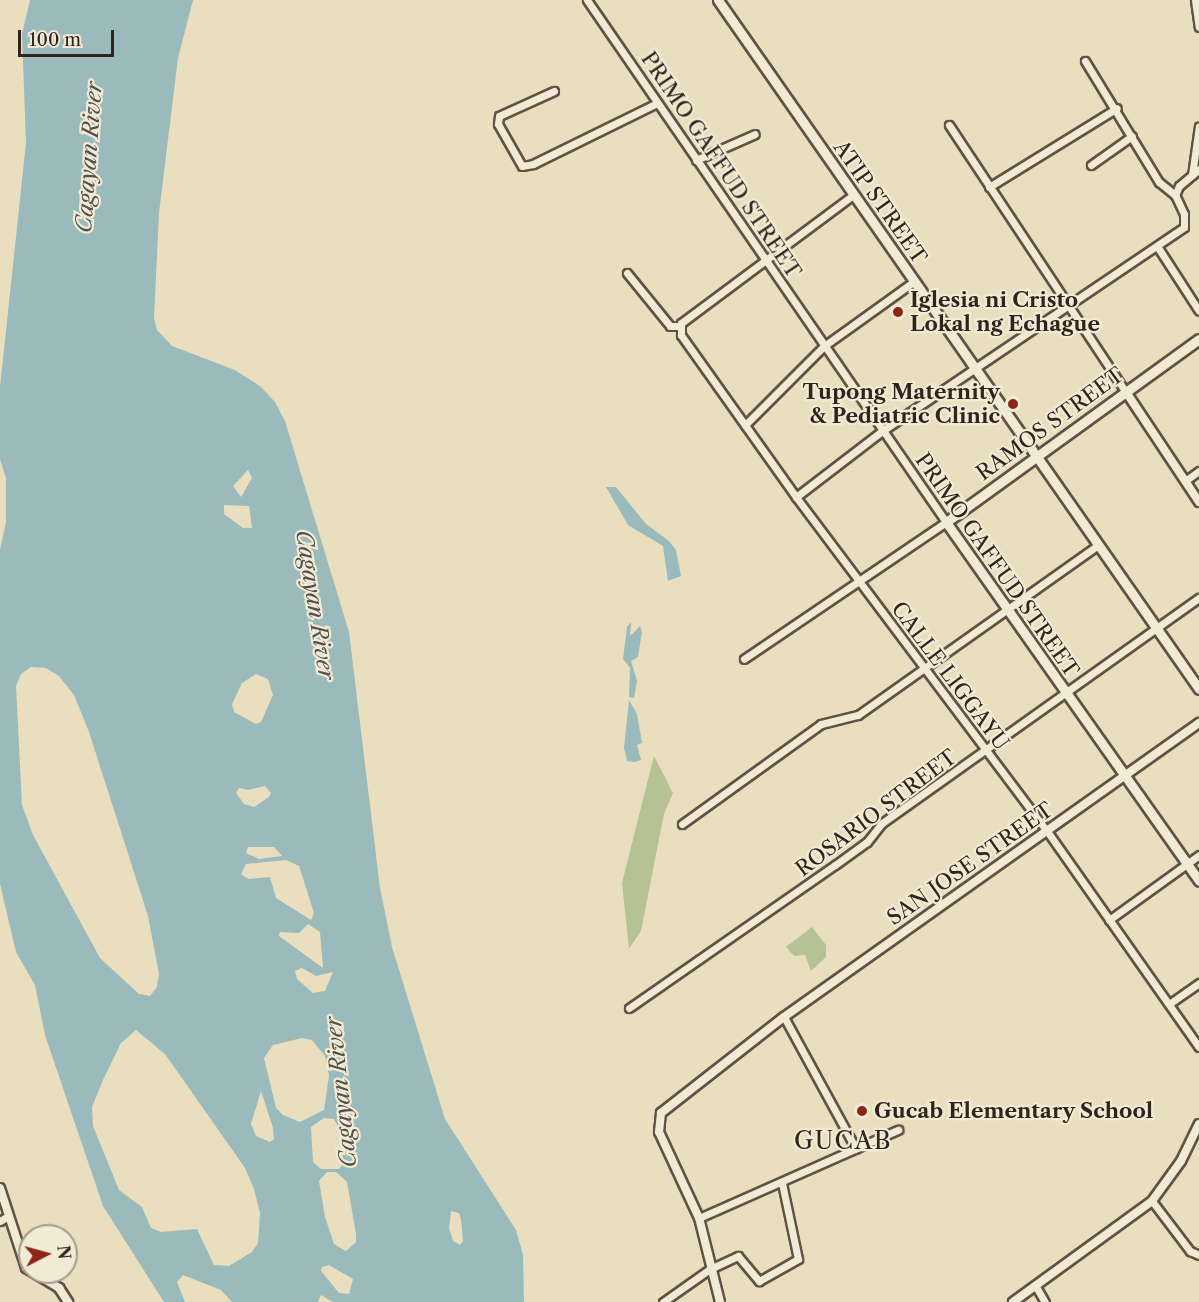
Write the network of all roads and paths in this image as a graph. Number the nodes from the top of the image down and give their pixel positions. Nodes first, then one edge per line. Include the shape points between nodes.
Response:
1 (587, 0) edge
2 (718, 0) edge
3 (1195, 0) edge
4 (1199, 27) edge
5 (1084, 61) dead end
6 (554, 91) dead end
7 (657, 103) junction
8 (1117, 108) junction
9 (949, 125) dead end
10 (1199, 126) edge
11 (754, 134) dead end
12 (1132, 136) junction
13 (696, 160) junction
14 (1091, 165) dead end
15 (1199, 169) edge
16 (1192, 175) junction
17 (989, 187) junction
18 (853, 195) junction
19 (1175, 195) junction
20 (1157, 246) junction
21 (765, 262) junction
22 (627, 273) dead end
23 (913, 282) junction
24 (1067, 304) junction
25 (1199, 311) edge
26 (681, 324) junction
27 (1199, 339) edge
28 (824, 346) junction
29 (973, 368) junction
30 (1126, 392) junction
31 (745, 425) junction
32 (882, 431) junction
33 (1035, 455) junction
34 (1199, 471) edge
35 (1185, 481) junction
36 (796, 496) junction
37 (1199, 502) edge
38 (946, 522) junction
39 (1098, 545) junction
40 (860, 583) junction
41 (1199, 598) edge
42 (1005, 610) junction
43 (1157, 629) junction
44 (744, 659) dead end
45 (925, 667) junction
46 (1199, 689) edge
47 (1065, 694) junction
48 (1199, 723) edge
49 (986, 752) junction
50 (1126, 776) junction
51 (682, 824) dead end
52 (1047, 831) junction
53 (1199, 855) edge
54 (1187, 864) junction
55 (1199, 881) edge
56 (1109, 920) junction
57 (1199, 983) edge
58 (1169, 1004) junction
59 (629, 1008) dead end
60 (784, 1017) junction
61 (1199, 1047) edge
62 (1199, 1124) edge
63 (898, 1130) dead end
64 (856, 1149) junction
65 (782, 1183) junction
66 (0, 1188) edge
67 (1152, 1201) junction
68 (4, 1218) edge
69 (699, 1218) junction
70 (1199, 1255) edge
71 (710, 1269) junction
72 (1035, 1285) junction
73 (69, 1302) edge
74 (663, 1302) edge
75 (720, 1302) edge
76 (1013, 1302) edge
77 (1045, 1302) edge

1 - 7 street, PRIMO GAFFUD STREET
2 - 18 main road, ATIP STREET
3 - 4 street
5 - 8 street
6 - 7 street via 499,117 498,124 522,166
7 - 13 street, PRIMO GAFFUD STREET
8 - 12 street
8 - 17 street
9 - 17 street
10 - 16 street
11 - 13 street
12 - 14 street
12 - 19 street via 1164,189
13 - 21 street, PRIMO GAFFUD STREET
15 - 16 street
16 - 19 street
17 - 24 street
18 - 21 street
18 - 23 main road, ATIP STREET
19 - 20 street via 1184,214 1184,226
20 - 24 street
20 - 25 street
21 - 26 street
21 - 28 street, PRIMO GAFFUD STREET
22 - 26 street via 670,326
23 - 28 street
23 - 29 main road, ATIP STREET
24 - 29 street
24 - 30 street
26 - 31 street, CALLE LIGGAYU via 681,335
27 - 30 main road, RAMOS STREET
28 - 31 street
28 - 32 street, PRIMO GAFFUD STREET
29 - 32 street
29 - 33 main road, ATIP STREET
30 - 33 main road, RAMOS STREET
30 - 35 street
31 - 36 street, CALLE LIGGAYU
32 - 36 street
32 - 38 street, PRIMO GAFFUD STREET
33 - 38 main road, RAMOS STREET
33 - 39 main road, ATIP STREET
34 - 35 street
35 - 37 street
36 - 40 street, CALLE LIGGAYU
38 - 40 street, RAMOS STREET
38 - 42 main road, PRIMO GAFFUD STREET
39 - 42 street
39 - 43 main road, ATIP STREET
40 - 44 street, RAMOS STREET
40 - 45 street, CALLE LIGGAYU
41 - 43 street, ROSARIO STREET
42 - 45 street
42 - 47 main road, PRIMO GAFFUD STREET
43 - 46 main road, ATIP STREET
43 - 47 street, ROSARIO STREET
45 - 49 street, CALLE LIGGAYU
45 - 51 street via 858,715 821,724
47 - 49 street, ROSARIO STREET
47 - 50 main road, PRIMO GAFFUD STREET
48 - 50 street, SAN JOSE STREET
49 - 52 street, CALLE LIGGAYU
49 - 59 street, ROSARIO STREET via 882,823 867,842 835,866
50 - 52 street, SAN JOSE STREET
50 - 54 main road, PRIMO GAFFUD STREET
52 - 56 street, CALLE LIGGAYU
52 - 60 street, SAN JOSE STREET
53 - 54 street
54 - 55 main road, PRIMO GAFFUD STREET
54 - 56 street
56 - 58 street, CALLE LIGGAYU
57 - 58 street
58 - 61 street, CALLE LIGGAYU
60 - 64 street
60 - 69 street, SAN JOSE STREET via 660,1113 658,1122 664,1143
62 - 67 street via 1181,1161
63 - 64 street
64 - 65 street
65 - 69 street
65 - 71 street via 798,1259 760,1281 741,1256
66 - 68 street
67 - 70 street via 1190,1251
67 - 72 street
68 - 73 street via 26,1268 59,1288
69 - 71 street
71 - 74 street
71 - 75 street
72 - 76 street
72 - 77 street

